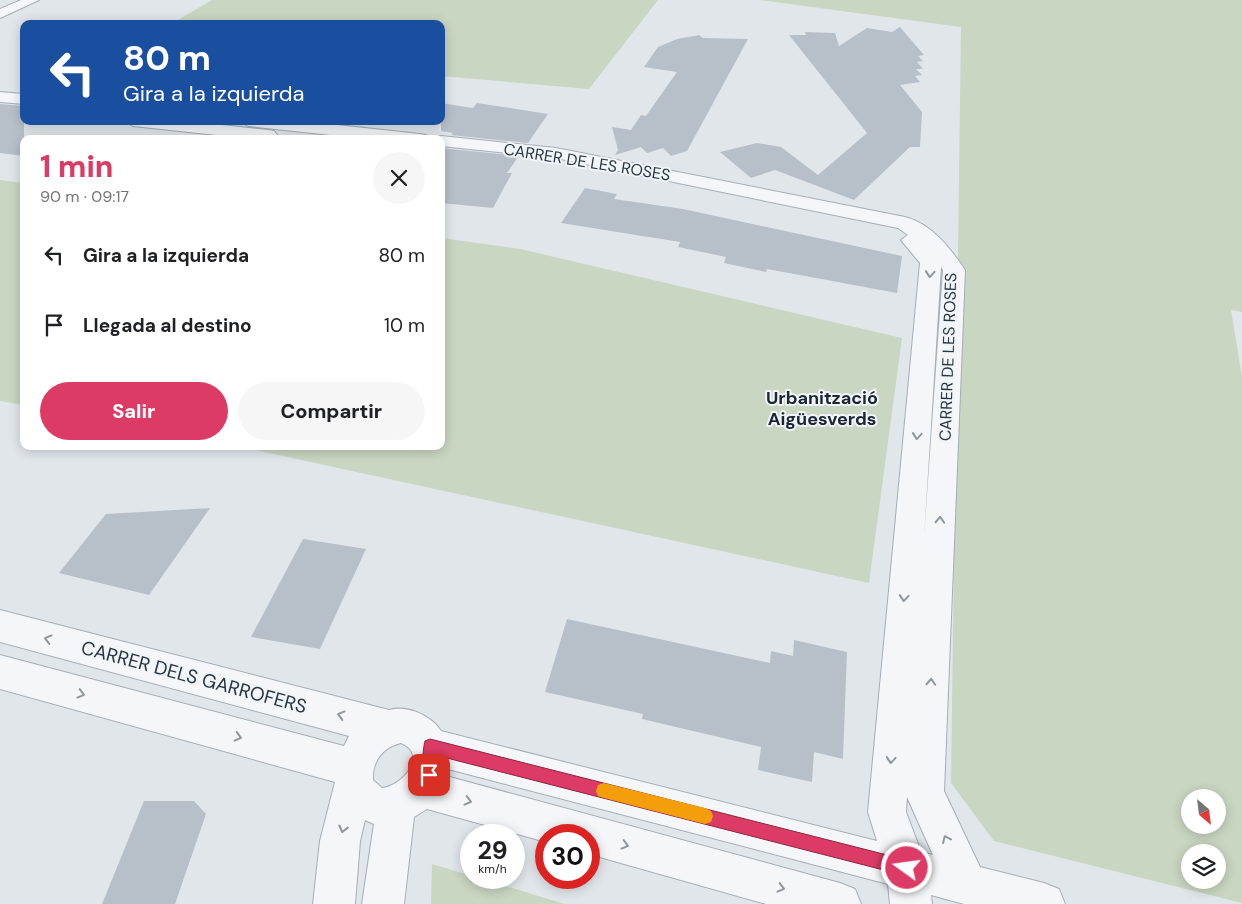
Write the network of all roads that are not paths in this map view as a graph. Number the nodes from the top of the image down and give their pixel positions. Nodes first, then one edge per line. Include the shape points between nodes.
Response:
1 (32, 0) edge
2 (0, 14) edge
3 (0, 97) edge
4 (20, 99) edge
5 (0, 107) edge
6 (20, 110) edge
7 (170, 125) edge
8 (286, 125) edge
9 (263, 135) edge
10 (382, 135) edge
11 (445, 141) edge
12 (445, 154) edge
13 (0, 626) edge
14 (0, 672) edge
15 (388, 728) junction
16 (430, 746) junction
17 (354, 775) junction
18 (409, 797) junction
19 (967, 884) junction
20 (909, 886) edge
21 (334, 904) edge
22 (383, 904) edge
23 (840, 904) edge
24 (1044, 904) edge

1 - 2 street
3 - 4 street
5 - 6 street
7 - 9 street
8 - 10 street
19 -> 11 street, CARRER DE LES ROSES via 924,793 954,270 939,247 905,223 556,153
12 -> 20 street, CARRER DE LES ROSES via 548,165 908,236 931,262 887,812
15 -> 13 street, CARRER DELS GARROFERS
14 -> 17 street
15 - 16 street via 413,727 425,735
15 - 17 street via 364,745
16 - 18 street via 429,775
16 - 20 street
17 - 18 street via 360,794 380,807
17 -> 21 street via 340,841
18 - 22 street
18 -> 23 street
19 - 20 street
19 - 24 street

